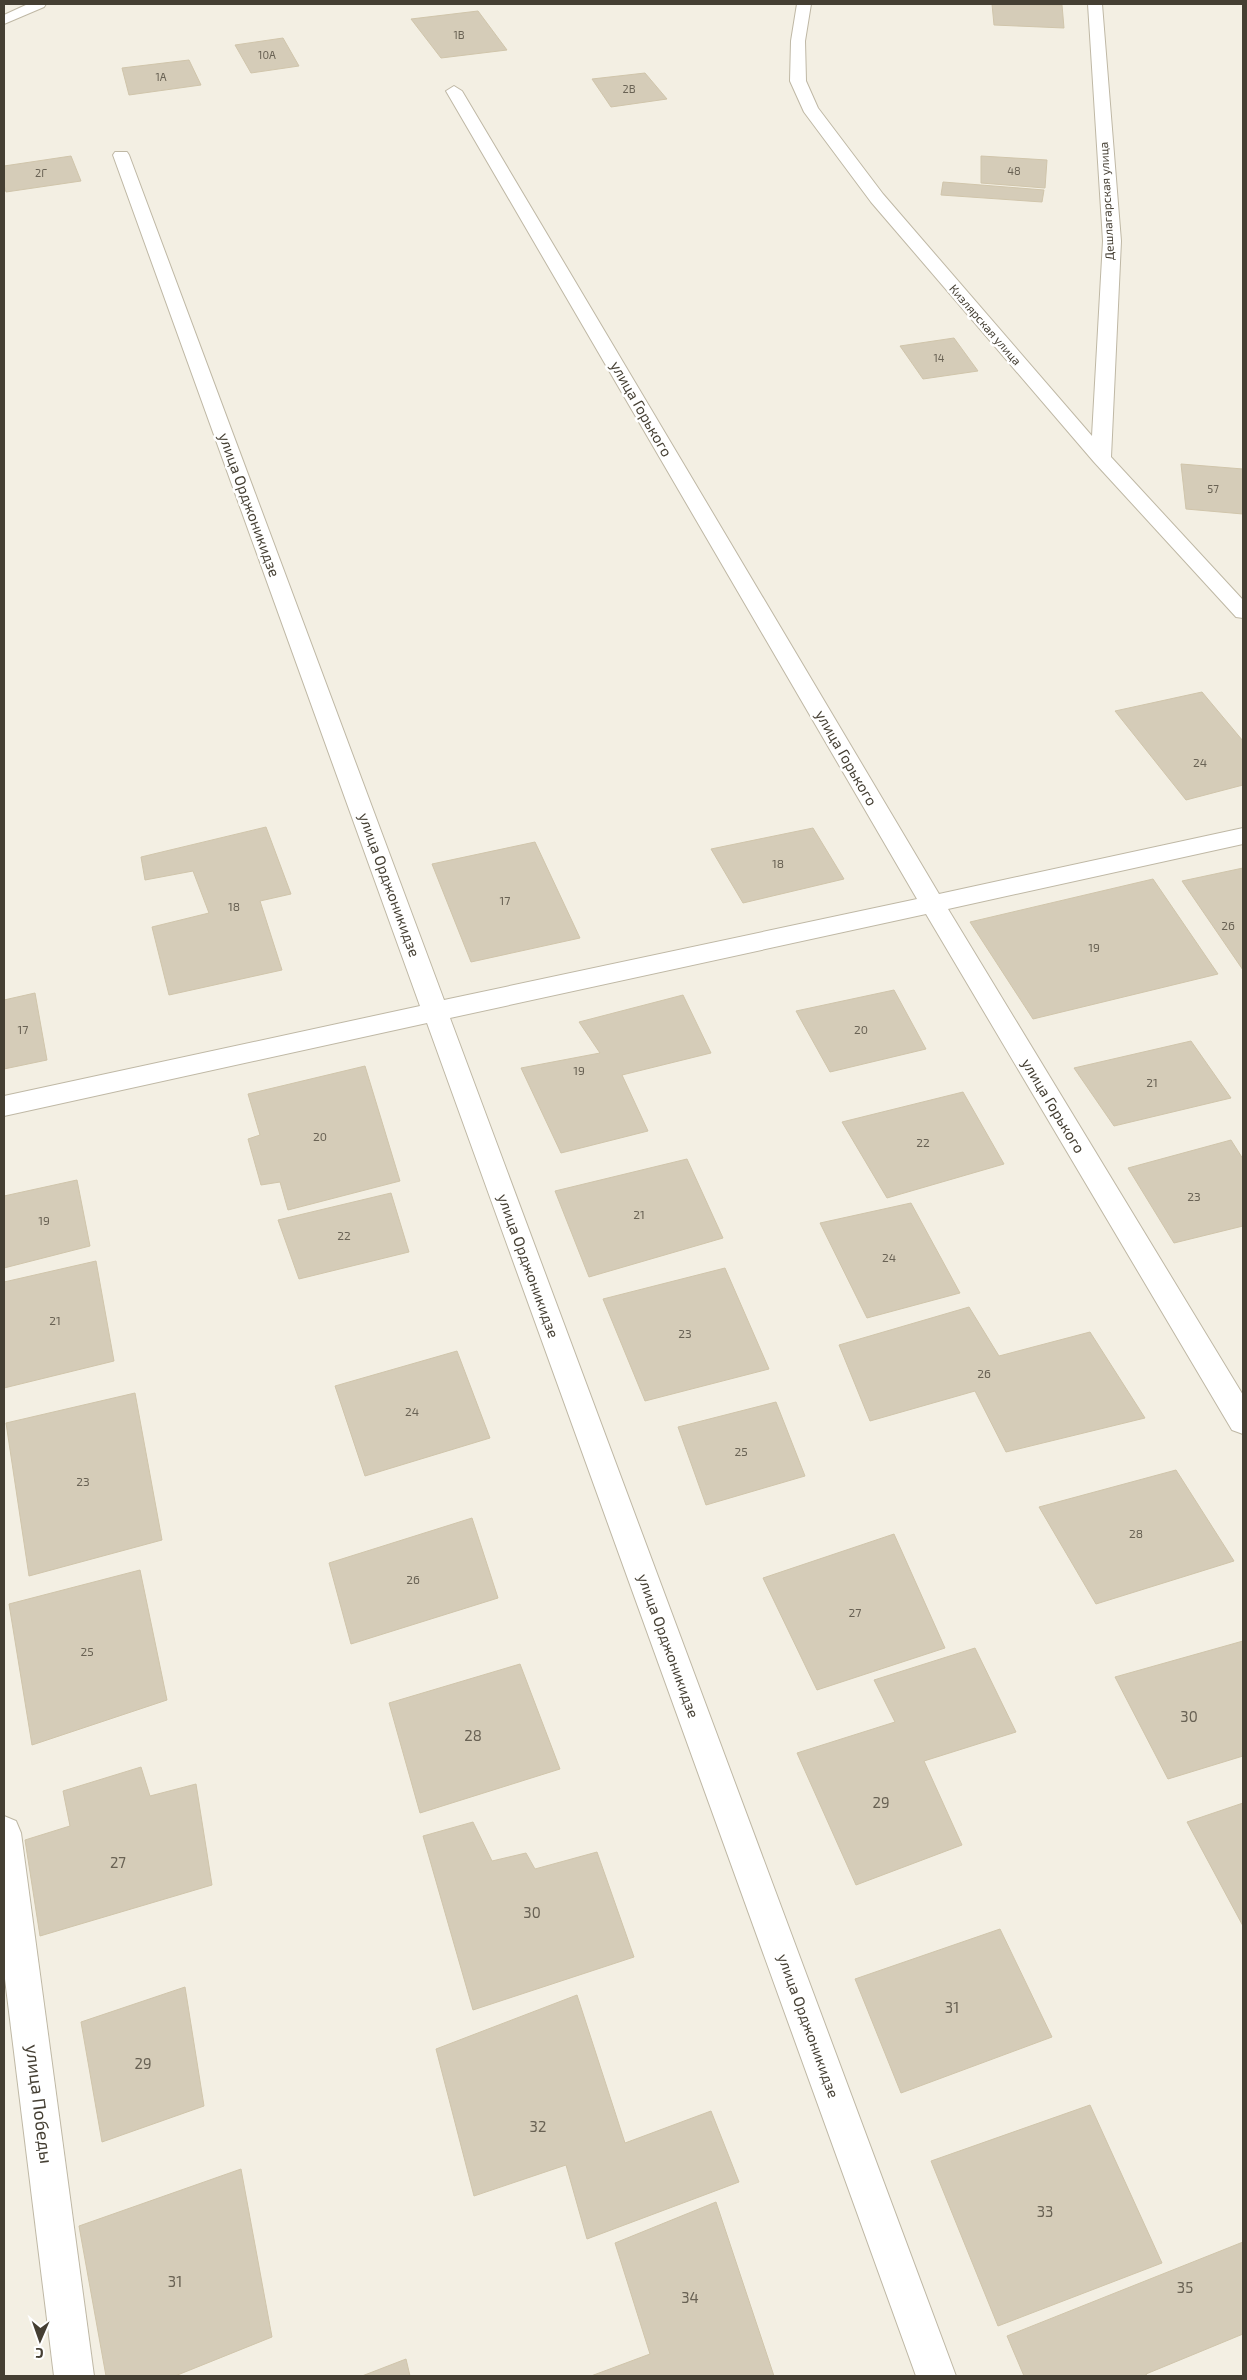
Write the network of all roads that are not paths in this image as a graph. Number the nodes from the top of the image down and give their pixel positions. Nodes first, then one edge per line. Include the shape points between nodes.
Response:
1 (39, 4) edge
2 (804, 4) edge
3 (1095, 4) edge
4 (4, 20) edge
5 (454, 91) dead end
6 (121, 155) dead end
7 (1100, 458) junction
8 (1243, 612) edge
9 (1243, 836) edge
10 (933, 905) junction
11 (434, 1010) junction
12 (4, 1106) edge
13 (1243, 1421) edge
14 (4, 1833) edge
15 (74, 2376) edge
16 (936, 2376) edge

1 - 4 street
2 - 7 street, Кизлярская улица via 798,41 798,81 810,110 876,198
3 - 7 street, Дешлагарская улица via 1112,241
5 - 10 street, улица Горького
6 - 11 street, улица Орджоникидзе
7 - 8 street, Кизлярская улица
9 - 10 street
10 - 11 street
10 - 13 street, улица Горького
11 - 12 street
11 - 16 street, улица Орджоникидзе
14 - 15 street, улица Победы

